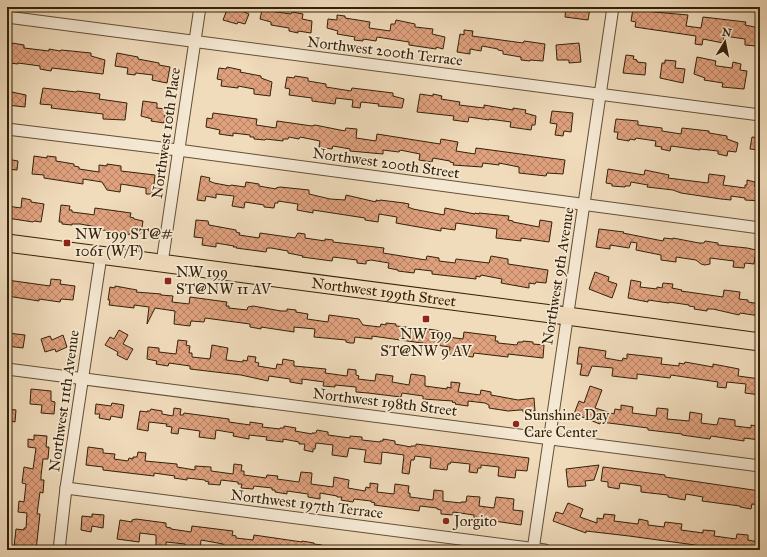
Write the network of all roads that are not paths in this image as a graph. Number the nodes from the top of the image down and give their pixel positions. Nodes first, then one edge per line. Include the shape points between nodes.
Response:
1 (200, 7) edge
2 (613, 7) edge
3 (7, 17) edge
4 (195, 41) junction
5 (599, 94) junction
6 (760, 115) edge
7 (7, 129) edge
8 (178, 150) junction
9 (585, 205) junction
10 (760, 228) edge
11 (7, 243) edge
12 (101, 256) junction
13 (162, 264) junction
14 (567, 316) junction
15 (760, 342) edge
16 (7, 369) edge
17 (82, 379) junction
18 (549, 438) junction
19 (760, 466) edge
20 (66, 488) junction
21 (59, 550) edge
22 (537, 550) edge

1 - 4 street, Northwest 10th Place
2 - 5 street, Northwest 9th Avenue
3 - 4 street, Northwest 200th Terrace
4 - 5 street, Northwest 200th Terrace
4 - 8 street, Northwest 10th Place
5 - 6 street, Northwest 200th Terrace
5 - 9 street, Northwest 9th Avenue
7 - 8 street, Northwest 200th Street
8 - 9 street, Northwest 200th Street
8 - 13 street, Northwest 10th Place
9 - 10 street, Northwest 200th Street
9 - 14 street, Northwest 9th Avenue
11 - 12 main road, Northwest 199th Street
12 - 13 main road, Northwest 199th Street
12 - 17 street, Northwest 11th Avenue
13 - 14 main road, Northwest 199th Street
14 - 15 main road, Northwest 199th Street
14 - 18 street, Northwest 9th Avenue
16 - 17 street, Northwest 198th Street
17 - 18 street, Northwest 198th Street
17 - 20 street, Northwest 11th Avenue
18 - 19 street, Northwest 198th Street
18 - 22 street, Northwest 9th Avenue
20 - 21 street, Northwest 11th Avenue
20 - 22 street, Northwest 197th Terrace

